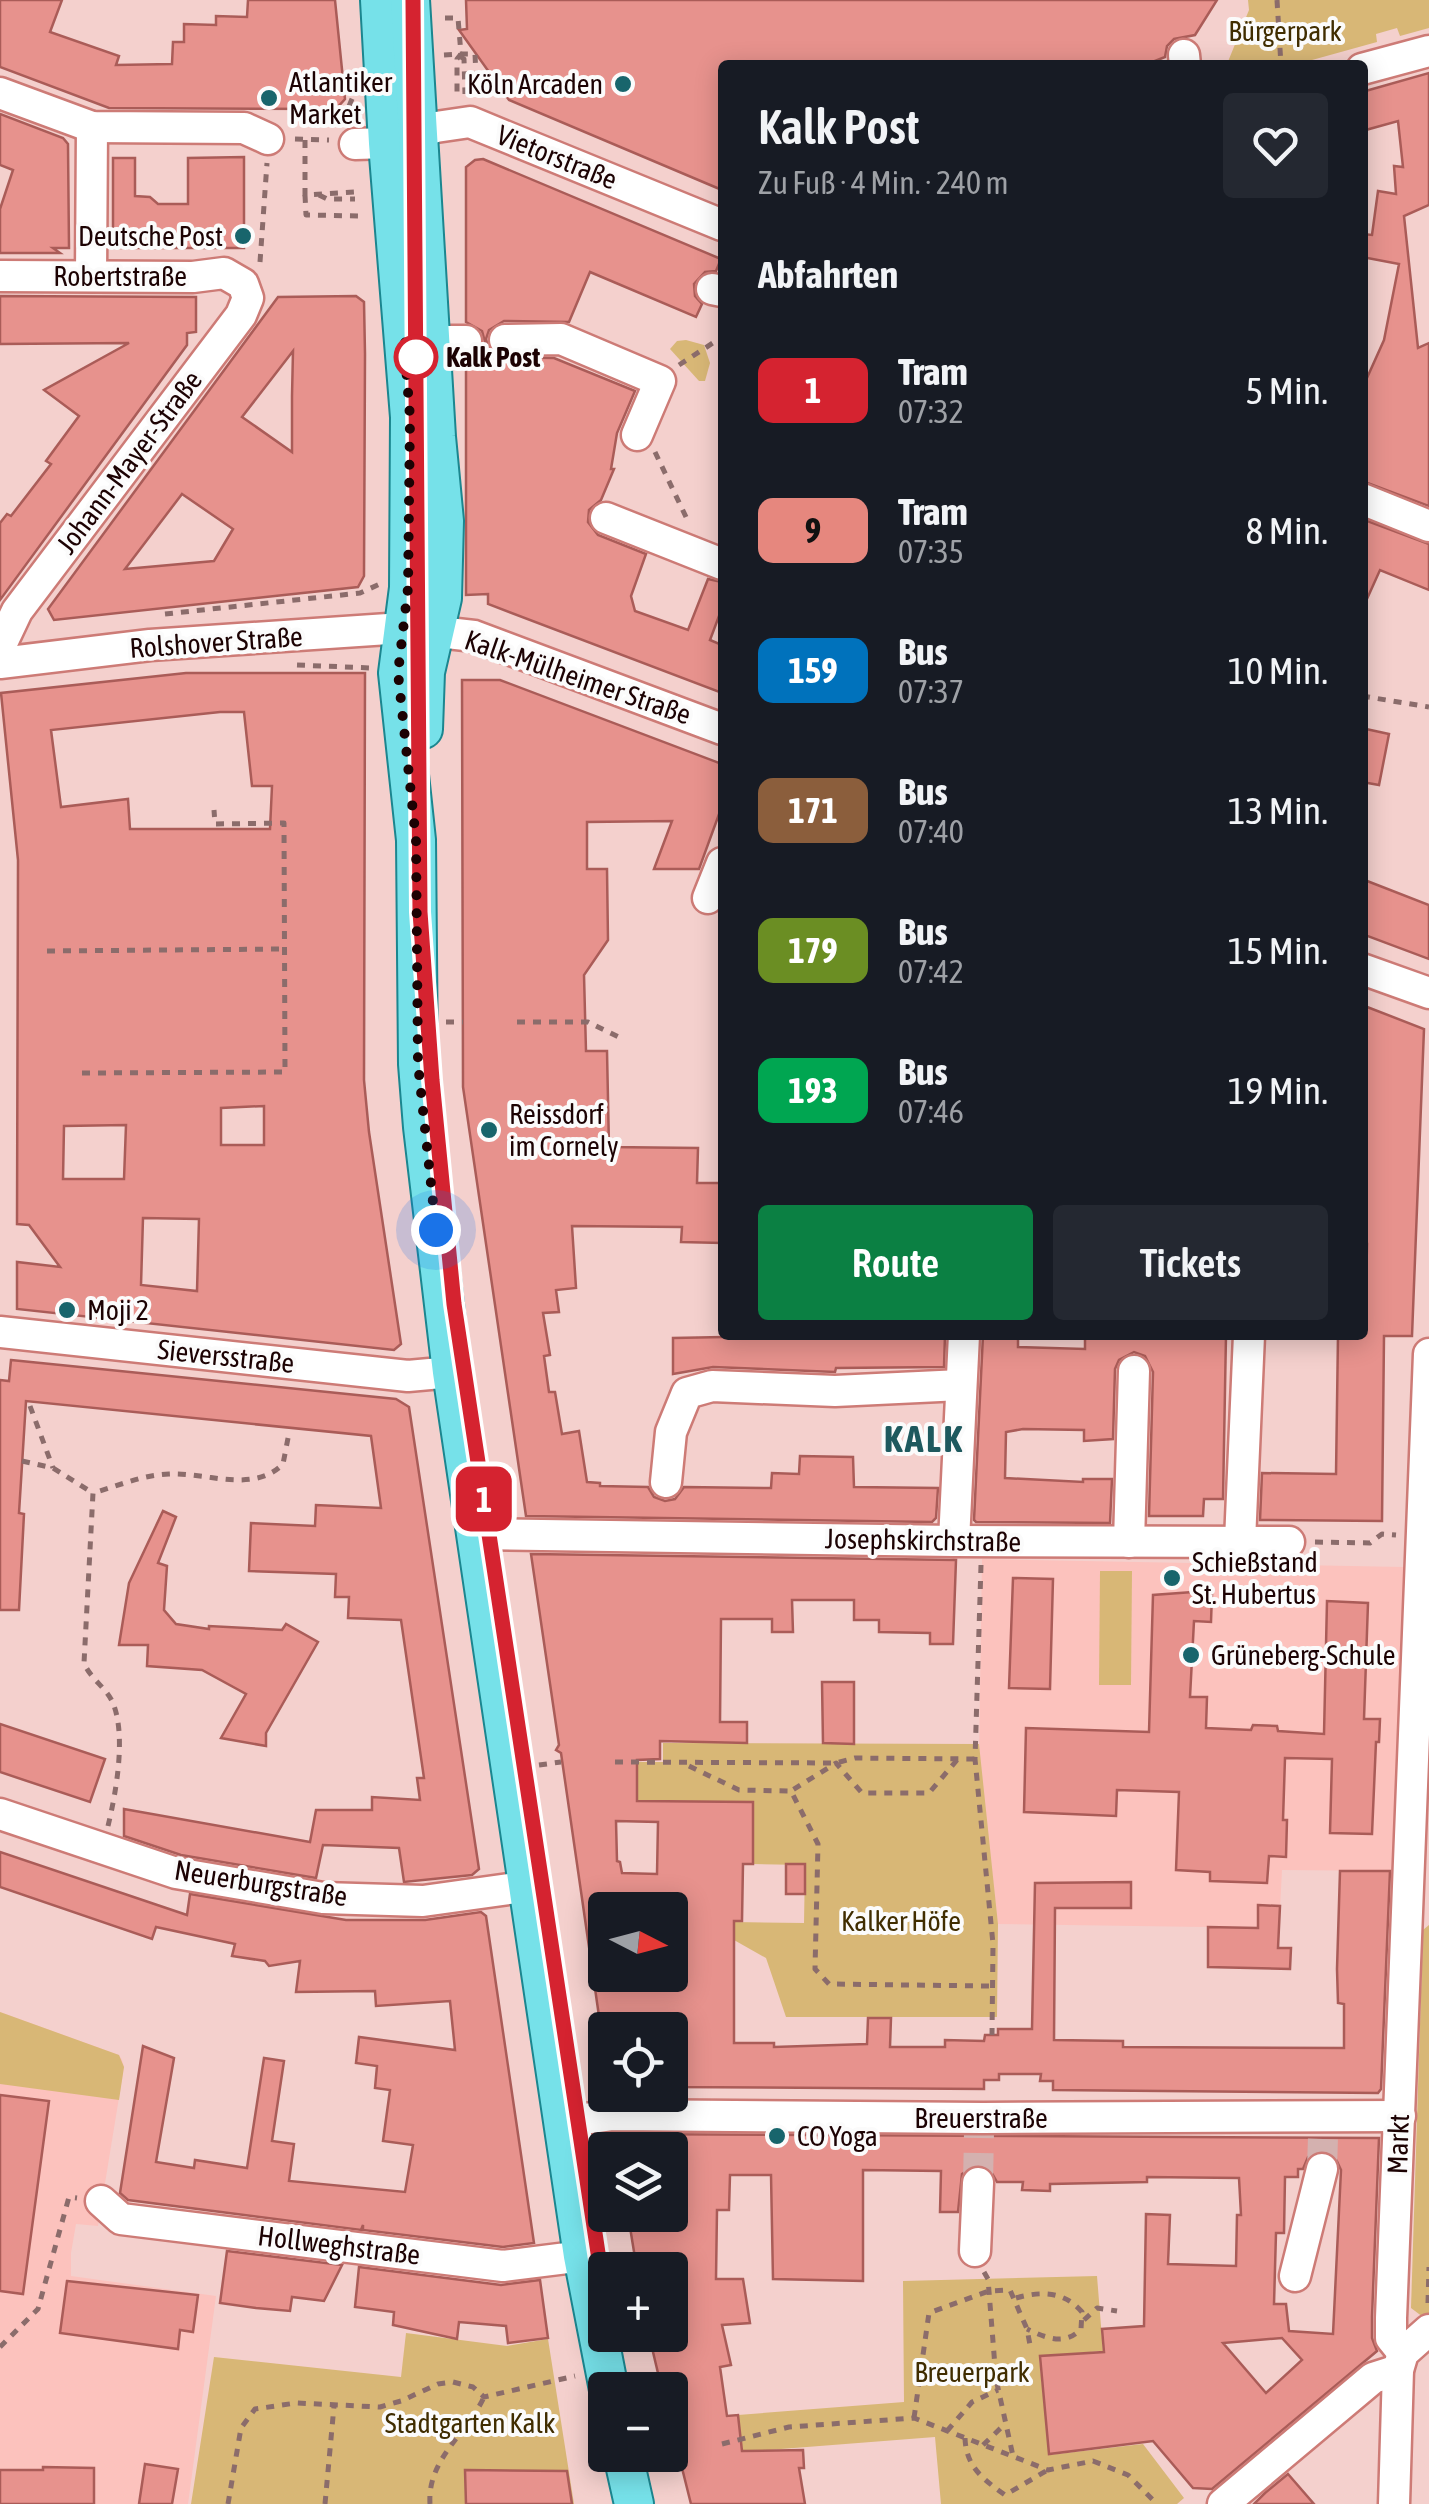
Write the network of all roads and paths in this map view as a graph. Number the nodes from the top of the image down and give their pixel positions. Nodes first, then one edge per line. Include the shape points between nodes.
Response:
1 (380, 0) edge
2 (410, 0) edge
3 (1276, 0) edge
4 (445, 18) dead end
5 (1429, 52) edge
6 (441, 54) dead end
7 (461, 56) junction
8 (1280, 60) edge
9 (1368, 67) edge
10 (492, 76) dead end
11 (357, 86) dead end
12 (477, 90) junction
13 (0, 93) edge
14 (461, 94) dead end
15 (478, 125) junction
16 (92, 127) junction
17 (369, 137) junction
18 (268, 139) junction
19 (305, 140) junction
20 (305, 195) junction
21 (355, 195) dead end
22 (370, 216) dead end
23 (718, 223) edge
24 (0, 276) edge
25 (91, 276) junction
26 (238, 278) junction
27 (718, 339) edge
28 (505, 340) dead end
29 (660, 381) junction
30 (637, 435) joint
31 (1368, 501) edge
32 (606, 518) dead end
33 (1429, 526) edge
34 (711, 560) edge
35 (377, 584) dead end
36 (154, 615) dead end
37 (418, 629) junction
38 (0, 647) edge
39 (0, 662) edge
40 (1368, 697) edge
41 (1429, 707) edge
42 (718, 727) edge
43 (214, 810) dead end
44 (718, 874) edge
45 (708, 898) dead end
46 (284, 949) junction
47 (47, 951) dead end
48 (1368, 971) edge
49 (1429, 993) edge
50 (517, 1022) dead end
51 (623, 1038) dead end
52 (82, 1072) dead end
53 (0, 1332) edge
54 (964, 1340) edge
55 (1248, 1340) edge
56 (1429, 1354) edge
57 (1134, 1371) dead end
58 (452, 1372) junction
59 (961, 1385) junction
60 (30, 1406) dead end
61 (289, 1432) dead end
62 (22, 1461) dead end
63 (54, 1468) junction
64 (666, 1482) dead end
65 (92, 1494) junction
66 (477, 1534) junction
67 (1427, 1536) edge
68 (1240, 1541) junction
69 (968, 1542) junction
70 (1128, 1542) junction
71 (1289, 1542) joint
72 (1370, 1543) dead end
73 (975, 1759) junction
74 (957, 1760) junction
75 (615, 1762) dead end
76 (836, 1763) junction
77 (686, 1764) junction
78 (790, 1791) junction
79 (0, 1814) edge
80 (1419, 1822) edge
81 (102, 1848) junction
82 (530, 1886) junction
83 (1418, 1917) edge
84 (991, 1986) junction
85 (992, 2036) dead end
86 (1400, 2116) junction
87 (563, 2122) junction
88 (1322, 2169) tunnel mouth
89 (978, 2182) tunnel mouth
90 (102, 2201) joint
91 (975, 2251) joint
92 (582, 2256) junction
93 (1429, 2267) edge
94 (1295, 2276) dead end
95 (989, 2292) junction
96 (1016, 2298) junction
97 (1117, 2311) dead end
98 (1084, 2320) junction
99 (1028, 2330) junction
100 (1428, 2330) edge
101 (0, 2347) edge
102 (1031, 2350) dead end
103 (1401, 2362) junction
104 (605, 2372) edge
105 (588, 2382) edge
106 (998, 2390) junction
107 (484, 2396) junction
108 (334, 2406) junction
109 (914, 2418) junction
110 (1006, 2423) junction
111 (946, 2432) junction
112 (965, 2438) junction
113 (722, 2444) dead end
114 (983, 2445) junction
115 (1013, 2456) junction
116 (1048, 2470) junction
117 (627, 2472) edge
118 (228, 2504) edge
119 (325, 2504) edge
120 (430, 2504) edge
121 (634, 2504) edge
122 (1157, 2504) edge
123 (1223, 2504) edge
124 (1394, 2504) edge

1 - 17 main road
2 - 17 main road
3 - 8 path
4 - 7 path via 458,18
5 - 9 street
6 - 7 path
7 - 12 path via 475,54
7 - 14 path
10 - 12 path
11 - 17 path
12 - 15 path
13 - 16 street
15 - 17 street, Vietorstraße
15 - 23 street, Vietorstraße
16 - 18 street via 244,128
16 - 25 street
17 - 19 path
17 - 37 main road via 410,417 408,588
17 - 37 main road via 449,341 442,598
18 - 19 path
18 - 26 path via 259,272
19 - 20 path
20 - 21 path
20 - 22 path via 306,216
24 - 25 street, Robertstraße
25 - 26 street, Robertstraße
26 - 38 street, Johann-Mayer-Straße via 248,298 242,315 17,611
27 - 29 path
28 - 29 street via 561,339
29 - 30 street
30 - 34 path via 649,438
31 - 33 street
32 - 34 street
35 - 36 path via 360,593
37 - 39 street, Rolshover Straße via 150,645
37 - 42 street, Kalk-Mülheimer Straße via 474,636
37 - 58 main road via 425,672 416,840 418,1064
40 - 41 path
43 - 46 path via 214,824 284,824
44 - 45 street
46 - 47 path
46 - 52 path via 285,1072
48 - 49 street
50 - 51 path via 588,1022
53 - 58 street, Sieversstraße via 408,1376
54 - 59 street
55 - 68 street
56 - 67 street, Markt
57 - 70 street
58 - 66 main road
59 - 64 street via 835,1392 712,1386 688,1393 671,1432
59 - 69 street
60 - 63 path
61 - 65 path via 283,1464 263,1478 170,1474
62 - 63 path
63 - 65 path
65 - 81 path via 84,1664 111,1699 118,1740
66 - 69 street, Josephskirchstraße
66 - 82 main road
67 - 80 street, Markt
68 - 70 street, Josephskirchstraße
68 - 71 street, Josephskirchstraße
69 - 70 street, Josephskirchstraße
69 - 73 path
71 - 72 path
73 - 74 path
73 - 84 path
74 - 76 path
74 - 76 path via 929,1794 862,1793
75 - 77 path
76 - 77 path
76 - 78 path
77 - 78 path via 738,1790
78 - 84 path via 818,1844 815,1969 829,1984
79 - 81 street, Neuerburgstraße
80 - 83 street, Markt
81 - 82 street, Neuerburgstraße via 176,1873 324,1898 423,1901
82 - 87 main road
83 - 86 street, Markt
84 - 85 path
86 - 87 street, Breuerstraße via 1323,2126 981,2126 613,2115
86 - 103 street, Markt via 1391,2338
87 - 92 main road
88 - 94 street
89 - 91 street
90 - 92 street, Hollweghstraße via 121,2218 503,2266
90 - 101 path via 69,2197 38,2310
91 - 95 path
92 - 104 main road
93 - 100 path
95 - 96 path via 1010,2290
95 - 106 path
95 - 109 path via 929,2313
96 - 98 path via 1055,2294 1074,2303
96 - 99 path
97 - 98 path via 1097,2308
98 - 99 path via 1065,2339
99 - 102 path
100 - 103 street
103 - 123 street
103 - 124 street, Markt
105 - 107 path
106 - 110 path
106 - 111 path via 972,2402
107 - 108 path via 454,2382 380,2407
107 - 120 path via 475,2418 437,2464
108 - 118 path via 255,2409 240,2428
108 - 119 path
109 - 111 path
109 - 113 path via 789,2427
110 - 114 path
110 - 115 path
111 - 112 path
112 - 114 path
112 - 116 path via 975,2472 1004,2495
114 - 115 path
115 - 116 path
116 - 122 path via 1093,2461 1128,2474
117 - 121 main road

